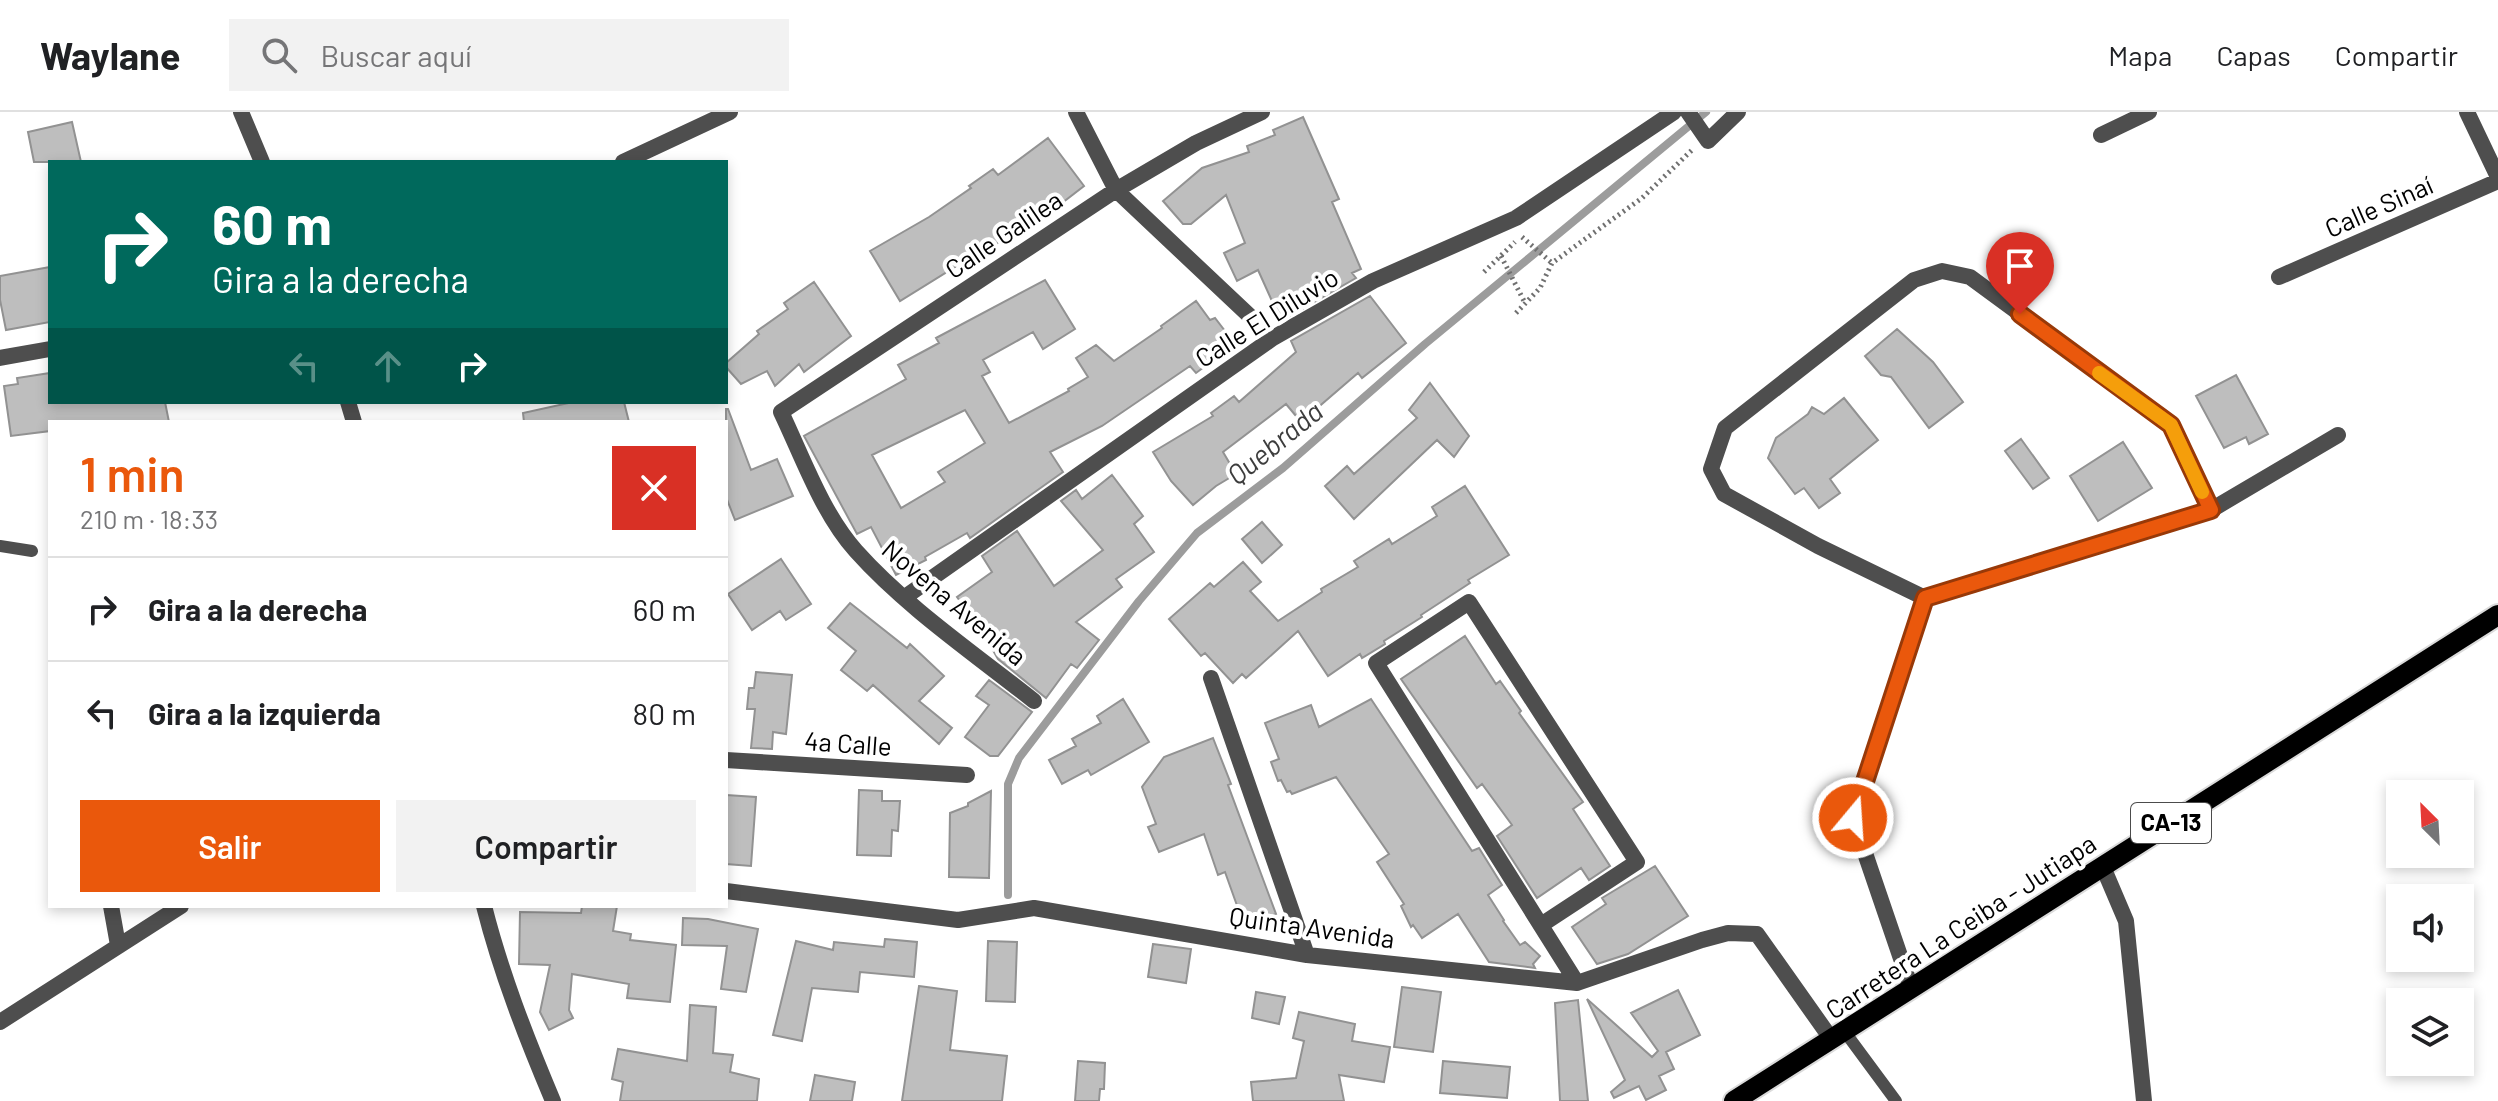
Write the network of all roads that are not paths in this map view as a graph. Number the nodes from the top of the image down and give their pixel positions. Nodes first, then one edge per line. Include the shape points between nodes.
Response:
1 (241, 112) edge
2 (730, 112) edge
3 (1076, 112) edge
4 (1262, 112) edge
5 (1738, 112) edge
6 (2149, 112) edge
7 (2467, 112) edge
8 (1684, 113) edge
9 (2101, 135) dead end
10 (261, 160) edge
11 (627, 160) edge
12 (2498, 179) edge
13 (1116, 190) junction
14 (2279, 277) dead end
15 (1273, 338) junction
16 (48, 349) edge
17 (0, 358) edge
18 (781, 412) joint
19 (2338, 435) dead end
20 (2211, 510) junction
21 (0, 546) edge
22 (32, 551) dead end
23 (905, 597) junction
24 (1925, 598) junction
25 (2498, 615) edge
26 (1211, 678) dead end
27 (1034, 701) dead end
28 (728, 760) edge
29 (967, 775) dead end
30 (2103, 867) junction
31 (728, 891) edge
32 (111, 908) edge
33 (178, 908) edge
34 (485, 908) edge
35 (1541, 925) junction
36 (118, 945) junction
37 (1307, 955) junction
38 (1577, 983) junction
39 (1911, 988) junction
40 (0, 1022) edge
41 (1838, 1036) junction
42 (553, 1101) edge
43 (1734, 1101) edge
44 (1896, 1101) edge
45 (2144, 1101) edge

1 - 10 street
2 - 11 street
3 - 13 street
4 - 13 street, Calle Galilea
5 - 8 street, Calle El Diluvio via 1711,140
6 - 9 street
7 - 12 street
8 - 15 street, Calle El Diluvio via 1516,218 1373,281
12 - 14 street, Calle Sinaí
13 - 15 street
13 - 18 street, Calle Galilea
15 - 23 street, Calle El Diluvio
16 - 17 street
18 - 23 street, Novena Avenida via 825,505 855,550
19 - 20 street
20 - 24 street
20 - 24 street via 2171,425 1970,277 1942,271 1914,280 1725,428 1711,469 1724,494
21 - 22 lane
23 - 27 street, Novena Avenida
24 - 39 street via 1853,818
25 - 30 main road, Carretera La Ceiba - Jutiapa / CA-13
26 - 37 street
28 - 29 street, 4a Calle
30 - 39 main road, Carretera La Ceiba - Jutiapa / CA-13
30 - 45 street via 2126,921
31 - 37 street, Quinta Avenida via 958,920 1034,908
32 - 36 street
33 - 36 street
34 - 42 street via 521,1024
35 - 35 street via 1376,663 1469,602 1637,862
35 - 38 street
36 - 40 street
37 - 38 street, Quinta Avenida
38 - 41 street, Quinta Avenida via 1702,940 1728,933 1757,934
39 - 41 main road, Carretera La Ceiba - Jutiapa / CA-13
41 - 43 main road, Carretera La Ceiba - Jutiapa / CA-13
41 - 44 lane

